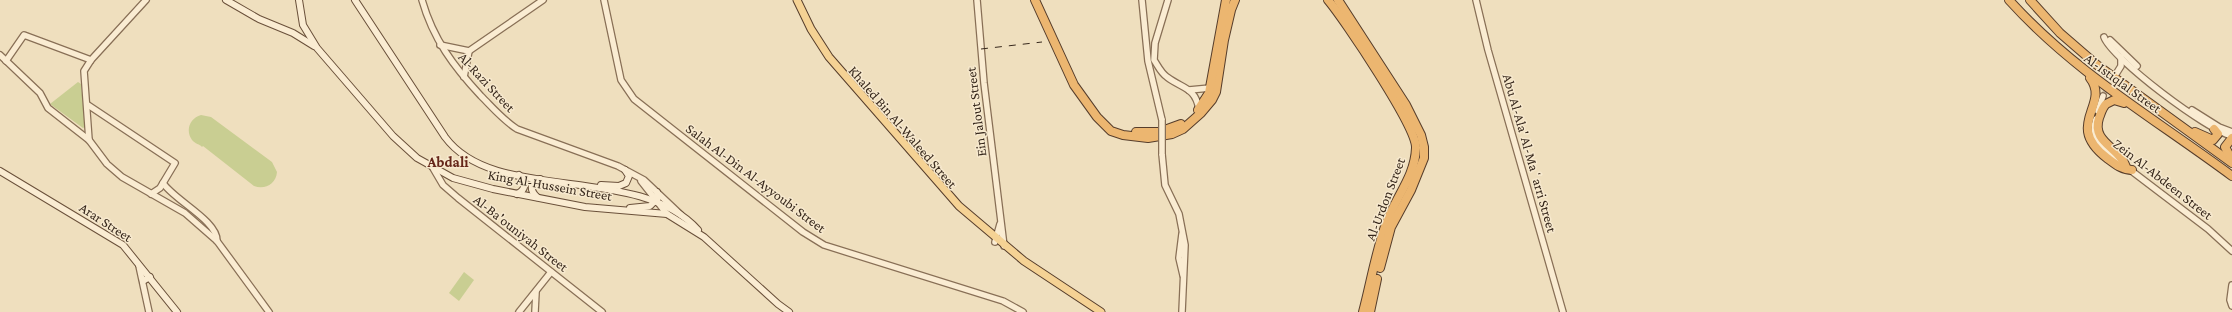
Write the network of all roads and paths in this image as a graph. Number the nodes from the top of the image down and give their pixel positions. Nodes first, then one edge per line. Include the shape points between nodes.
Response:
1 (146, 0) edge
2 (226, 0) edge
3 (299, 0) edge
4 (355, 0) edge
5 (422, 0) edge
6 (543, 0) edge
7 (604, 0) edge
8 (793, 0) edge
9 (797, 0) edge
10 (977, 0) edge
11 (1036, 0) edge
12 (1039, 0) edge
13 (1142, 0) edge
14 (1168, 0) edge
15 (1226, 0) edge
16 (1236, 0) edge
17 (1328, 0) edge
18 (1338, 0) edge
19 (1476, 0) edge
20 (2008, 0) edge
21 (2030, 0) edge
22 (1051, 30) junction
23 (1056, 40) junction
24 (440, 45) junction
25 (317, 48) junction
26 (1366, 49) junction
27 (469, 51) junction
28 (0, 55) edge
29 (2121, 57) junction
30 (91, 60) junction
31 (6, 61) junction
32 (2132, 66) junction
33 (2087, 74) junction
34 (464, 77) junction
35 (1210, 88) junction
36 (1189, 90) junction
37 (2169, 95) junction
38 (2104, 96) tunnel mouth
39 (2128, 104) junction
40 (88, 105) junction
41 (1199, 109) junction
42 (2214, 129) junction
43 (2187, 131) junction
44 (2232, 132) edge
45 (2232, 137) edge
46 (89, 140) junction
47 (2232, 162) edge
48 (433, 168) junction
49 (2129, 168) junction
50 (625, 170) junction
51 (1, 172) edge
52 (634, 174) junction
53 (519, 175) junction
54 (2232, 176) edge
55 (541, 179) junction
56 (163, 183) junction
57 (585, 185) junction
58 (657, 192) junction
59 (151, 194) junction
60 (517, 194) junction
61 (537, 197) junction
62 (655, 202) junction
63 (189, 208) junction
64 (613, 208) junction
65 (185, 213) junction
66 (667, 214) junction
67 (682, 216) junction
68 (1001, 222) junction
69 (704, 237) junction
70 (996, 240) junction
71 (217, 241) junction
72 (1004, 246) junction
73 (2232, 251) edge
74 (137, 260) junction
75 (550, 272) junction
76 (150, 277) junction
77 (143, 281) junction
78 (2232, 285) edge
79 (536, 291) junction
80 (2232, 306) edge
81 (782, 307) junction
82 (149, 312) edge
83 (178, 312) edge
84 (269, 312) edge
85 (519, 312) edge
86 (535, 312) edge
87 (602, 312) edge
88 (790, 312) edge
89 (797, 312) edge
90 (1023, 312) edge
91 (1101, 312) edge
92 (1182, 312) edge
93 (1363, 312) edge
94 (1370, 312) edge
95 (1563, 312) edge

1 - 30 street
2 - 25 main road via 259,19 293,33
3 - 25 main road, King Al-Hussein Street via 303,24
4 - 53 main road via 452,146 483,167
5 - 24 street, Al-Razi Street
6 - 27 street
7 - 90 street, Salah Al-Din Al-Ayyoubi Street via 614,55 624,87 634,99 817,241 1003,301
8 - 70 main road, Khaled Bin Al-Waleed Street via 806,28 826,58 953,204 972,224
9 - 70 main road, Khaled Bin Al-Waleed Street via 811,29 830,57 959,206
10 - 68 street, Ein Jalout Street
11 - 22 highway
12 - 22 highway
13 - 92 street, bridge via 1148,61 1162,120 1165,185 1179,214 1183,230 1179,258 1183,277
14 - 36 street via 1155,43 1154,60 1166,76
15 - 35 highway
16 - 23 highway via 1227,25 1214,96 1201,113 1184,128 1159,137 1123,135 1111,131 1103,124 1074,85
17 - 26 highway, Al-Urdon Street
18 - 26 highway, Al-Urdon Street
19 - 95 street, Abu Al-Ala' Al-Maʻarri Street
20 - 33 highway, Al-Istiqlal Street
21 - 43 highway, Al-Istiqlal Street via 2060,33 2082,52
22 - 23 highway
23 - 41 highway via 1080,87 1101,115 1115,127 1135,132 1159,132 1181,124
24 - 27 street
24 - 34 street, Al-Razi Street
25 - 48 main road, King Al-Hussein Street via 401,145
26 - 93 highway, Al-Urdon Street via 1415,137 1416,148 1412,172 1383,232
26 - 94 highway, Al-Urdon Street via 1415,120 1424,147 1420,169 1391,227
27 - 34 street
28 - 31 street
29 - 32 street
29 - 32 street via 2118,71
29 - 37 street via 2104,37
30 - 31 street via 24,35
30 - 40 street via 84,71
31 - 46 street via 40,93 48,108
32 - 37 street
33 - 39 highway, Al-Istiqlal Street
33 - 49 highway via 2096,91 2087,124 2091,141 2096,149 2121,168
34 - 50 street, Al-Razi Street via 500,116 518,129
35 - 36 street
35 - 41 highway
36 - 41 street via 1196,98
37 - 42 street
37 - 44 street via 2216,125
38 - 49 street, Zein Al-Abdeen Street via 2094,125 2095,138
39 - 49 highway via 2114,100 2108,102 2102,109 2097,127 2102,139 2121,156
39 - 54 highway, Al-Istiqlal Street
40 - 46 street
40 - 56 street via 175,163
42 - 43 highway via 2218,134 2213,140
42 - 45 street
43 - 47 highway, Al-Istiqlal Street
45 - 47 highway via 2225,147
46 - 59 street via 122,177
48 - 60 main road, King Al-Hussein Street via 453,178
48 - 75 street, Al-Ba'ouniyah Street via 443,184 458,198
49 - 73 street, Zein Al-Abdeen Street via 2208,229
50 - 52 street, Al-Razi Street
50 - 57 main road via 629,176 623,185
51 - 74 main road, Arar Street via 113,238
52 - 58 street, Al-Razi Street
52 - 62 street, Al-Razi Street via 649,189
53 - 55 main road
53 - 60 main road via 525,185
55 - 57 main road
55 - 61 main road via 531,185
56 - 59 street
56 - 63 street
57 - 62 main road
58 - 62 main road
58 - 67 street, Al-Razi Street
59 - 65 street
60 - 61 main road, King Al-Hussein Street
61 - 64 main road, King Al-Hussein Street via 585,207
62 - 64 main road via 644,207
62 - 66 street, Al-Razi Street
62 - 67 main road
63 - 65 street
63 - 71 street via 211,226 217,235
64 - 66 main road, King Al-Hussein Street
65 - 71 street
66 - 69 main road, King Al-Hussein Street
67 - 69 main road
68 - 70 street, Ein Jalout Street
68 - 72 street, Ein Jalout Street
69 - 81 main road, King Al-Hussein Street
70 - 72 main road, Khaled Bin Al-Waleed Street
71 - 84 street
72 - 91 main road, Khaled Bin Al-Waleed Street
74 - 76 main road, Arar Street
74 - 77 street
75 - 79 street
75 - 87 street, Al-Ba'ouniyah Street
76 - 77 main road
76 - 83 main road, Arar Street
77 - 82 street
78 - 80 street
79 - 85 street
79 - 86 street
81 - 88 main road, King Al-Hussein Street
81 - 89 main road, King Al-Hussein Street

